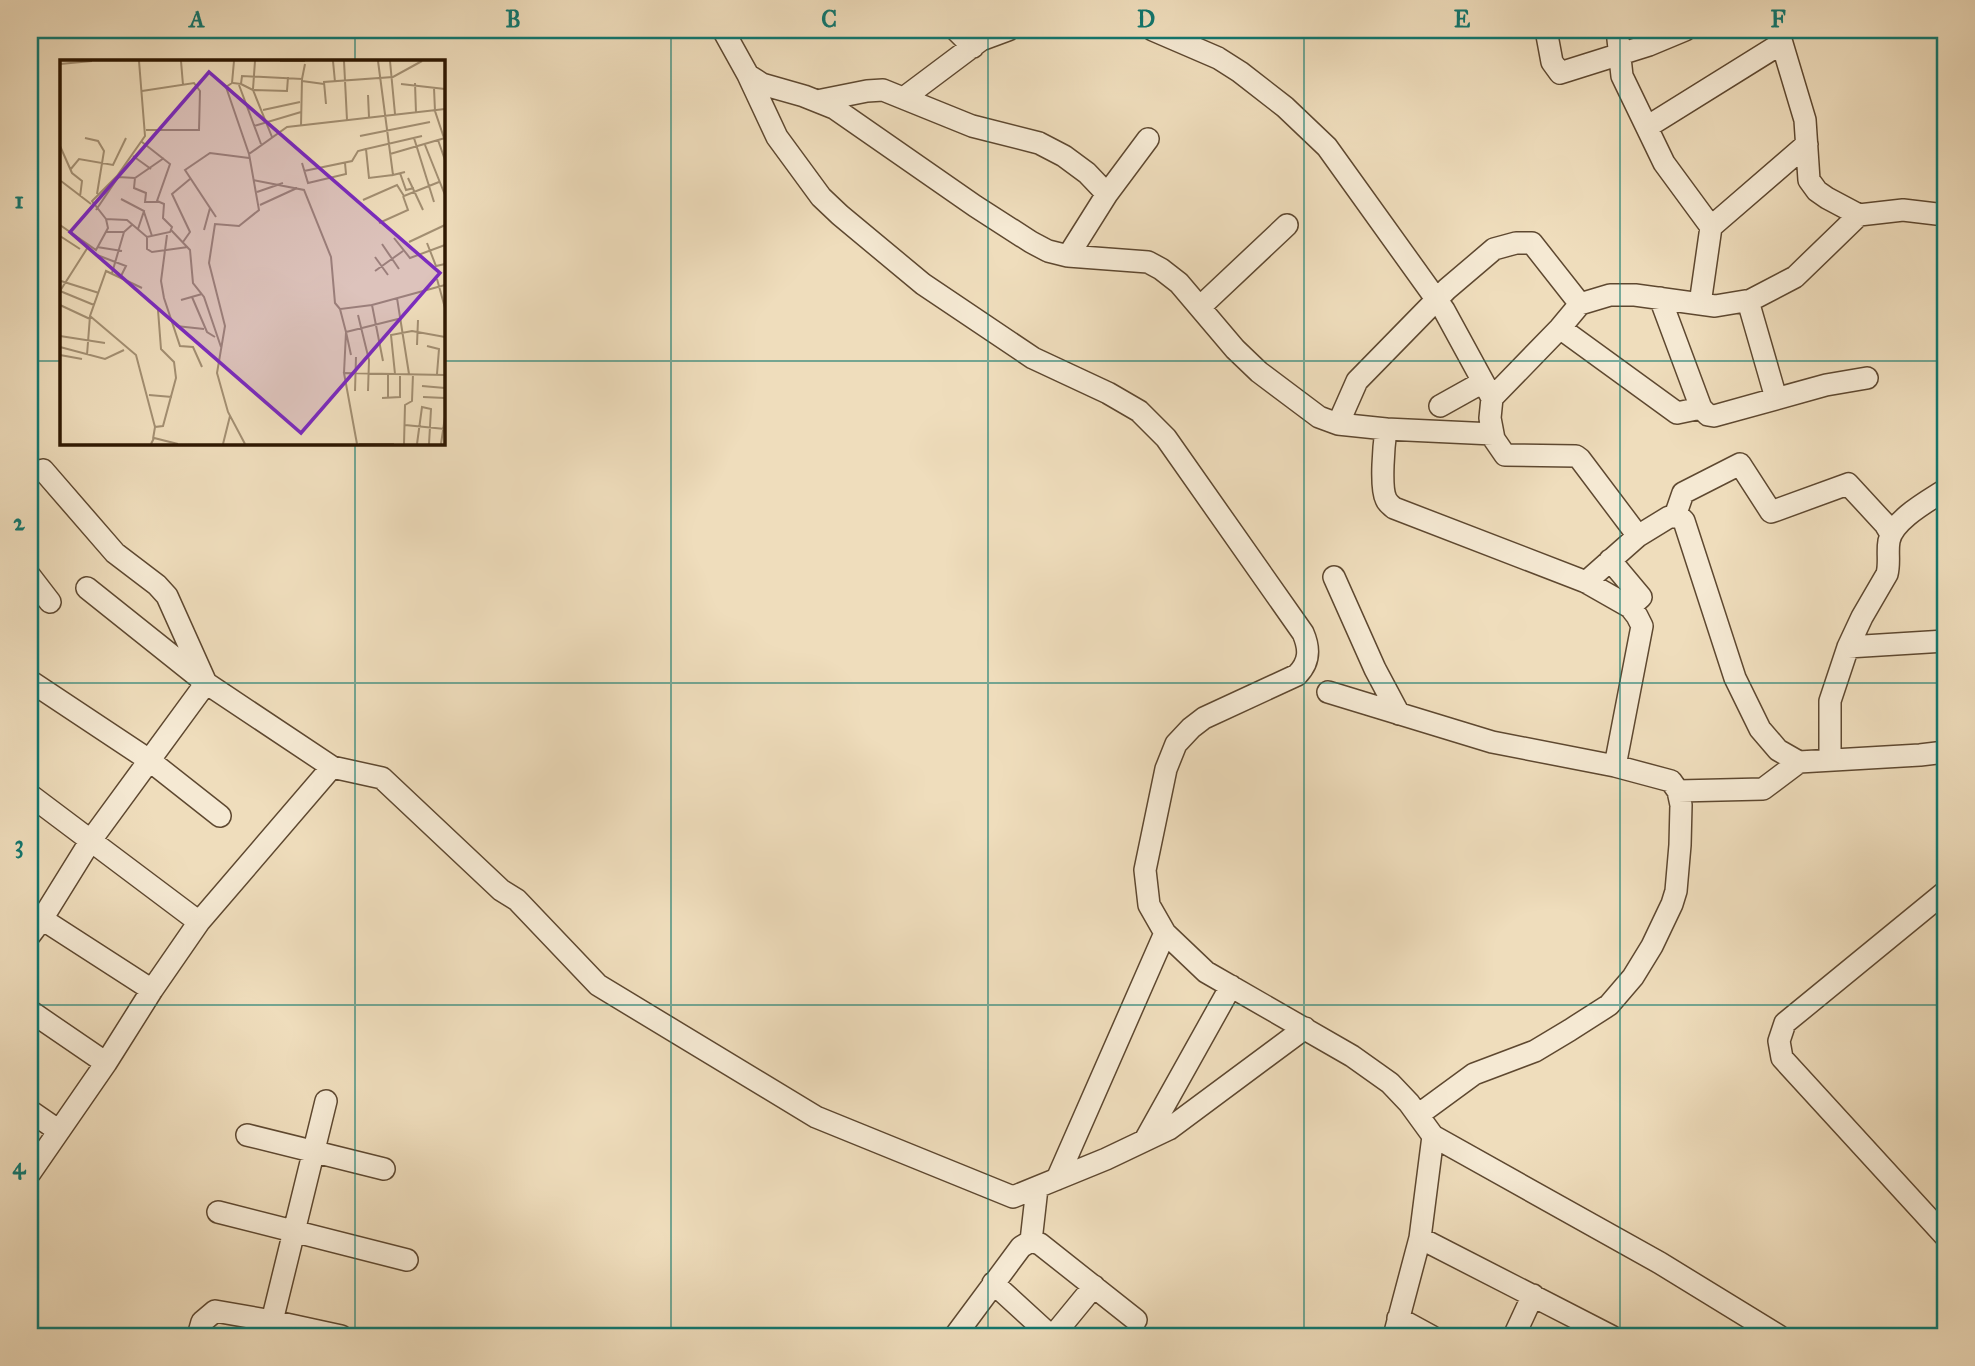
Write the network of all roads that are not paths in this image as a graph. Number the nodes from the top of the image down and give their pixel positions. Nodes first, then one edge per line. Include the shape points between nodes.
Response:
1 (723, 30) edge
2 (956, 30) edge
3 (1008, 30) edge
4 (1153, 30) edge
5 (1546, 30) edge
6 (1617, 30) edge
7 (1685, 30) edge
8 (1780, 36) edge
9 (973, 47) junction
10 (1620, 55) junction
11 (748, 75) junction
12 (905, 97) junction
13 (817, 102) junction
14 (1647, 127) junction
15 (1148, 139) dead end
16 (1807, 144) junction
17 (1107, 194) junction
18 (1859, 215) junction
19 (1945, 215) edge
20 (1287, 225) dead end
21 (1711, 227) junction
22 (1068, 256) junction
23 (1660, 298) junction
24 (1437, 299) junction
25 (1748, 301) junction
26 (1580, 304) junction
27 (1700, 304) junction
28 (1199, 307) junction
29 (1560, 328) junction
30 (1867, 378) dead end
31 (1488, 390) junction
32 (1776, 398) junction
33 (1440, 406) dead end
34 (1700, 408) junction
35 (1338, 424) junction
36 (1386, 429) junction
37 (1493, 434) junction
38 (34, 470) edge
39 (1945, 490) edge
40 (1675, 516) junction
41 (1891, 534) junction
42 (1638, 536) junction
43 (1610, 560) junction
44 (30, 576) edge
45 (1334, 577) dead end
46 (1586, 582) junction
47 (87, 588) dead end
48 (50, 602) dead end
49 (1630, 607) junction
50 (1945, 641) edge
51 (1848, 647) junction
52 (30, 682) edge
53 (206, 683) junction
54 (1328, 692) dead end
55 (1399, 714) junction
56 (1945, 752) edge
57 (1830, 759) junction
58 (149, 760) junction
59 (1799, 762) junction
60 (1615, 766) junction
61 (332, 767) junction
62 (1678, 791) junction
63 (30, 795) edge
64 (220, 816) dead end
65 (91, 840) junction
66 (1945, 892) edge
67 (199, 922) junction
68 (36, 927) edge
69 (1166, 933) junction
70 (1231, 986) junction
71 (152, 990) junction
72 (30, 1011) edge
73 (1305, 1028) junction
74 (106, 1063) junction
75 (326, 1101) dead end
76 (30, 1111) edge
77 (1418, 1115) junction
78 (59, 1131) junction
79 (247, 1135) dead end
80 (1433, 1136) junction
81 (1145, 1140) junction
82 (314, 1152) junction
83 (384, 1169) dead end
84 (30, 1173) edge
85 (1047, 1183) junction
86 (218, 1212) dead end
87 (294, 1231) junction
88 (1945, 1236) edge
89 (1420, 1238) junction
90 (1031, 1241) junction
91 (407, 1259) dead end
92 (993, 1283) junction
93 (1094, 1286) junction
94 (1533, 1295) junction
95 (1136, 1320) dead end
96 (272, 1321) junction
97 (1396, 1327) edge
98 (198, 1336) edge
99 (341, 1336) edge
100 (955, 1336) edge
101 (1052, 1336) edge
102 (1431, 1336) edge
103 (1514, 1336) edge
104 (1611, 1336) edge
105 (1779, 1336) edge

1 - 11 street
2 - 9 street
3 - 9 street
4 - 24 street via 1240,72 1327,146
5 - 10 street via 1552,62 1560,73
6 - 10 street
7 - 10 street
8 - 14 street
8 - 16 street via 1805,120
9 - 12 street
10 - 14 street via 1622,76
11 - 13 street
11 - 69 street via 777,137 840,215 923,284 1033,358 1108,393 1153,424 1303,633 1308,652 1297,675 1204,718 1177,744 1166,769 1145,870 1149,905
12 - 13 street via 883,90
12 - 17 street via 972,127 1039,142 1087,173
13 - 22 street via 834,108 1031,242
14 - 21 street via 1664,163
15 - 17 street
16 - 18 street via 1809,180 1817,191
16 - 21 street
17 - 22 street
18 - 19 street via 1903,211
18 - 25 street via 1795,277
20 - 28 street
21 - 27 street
22 - 28 street via 1148,262 1179,283
23 - 26 street via 1610,295
23 - 27 street
23 - 34 street
24 - 26 street via 1494,249 1532,243
24 - 31 street
24 - 35 street via 1357,381
25 - 27 street
25 - 32 street
26 - 29 street
28 - 35 street via 1259,372 1319,417
29 - 31 street
29 - 34 street via 1677,413
30 - 32 street
31 - 33 street
31 - 37 street
32 - 34 street via 1714,416
35 - 36 street
36 - 37 street
36 - 46 street via 1384,495 1394,508
37 - 42 street via 1505,455 1576,456
38 - 53 street via 115,553 167,596
39 - 41 street
40 - 41 street via 1683,493 1740,464 1771,512 1848,484
40 - 42 street
40 - 59 street via 1687,527 1735,678 1760,729 1778,750
41 - 51 street via 1887,574
42 - 43 street
43 - 46 street
43 - 49 street via 1641,597
44 - 48 street
45 - 55 street
46 - 49 street
47 - 53 street
49 - 60 street via 1642,626
50 - 51 street
51 - 57 street via 1830,701
52 - 58 street
53 - 58 street
53 - 61 street
54 - 55 street
55 - 60 street via 1492,742
56 - 57 street
57 - 59 street
58 - 64 street
58 - 65 street
59 - 62 street via 1763,789
60 - 62 street via 1671,781
61 - 67 street
61 - 85 street via 382,778 517,900 598,985 816,1117 1013,1197
62 - 77 street via 1676,891 1633,977 1609,1004 1570,1030 1535,1051 1474,1074
63 - 65 street
65 - 67 street
65 - 68 street
66 - 88 street via 1785,1023 1779,1041 1782,1058
67 - 71 street
68 - 71 street
69 - 70 street via 1206,972
69 - 85 street
70 - 73 street
70 - 81 street
71 - 74 street
72 - 74 street
73 - 77 street via 1390,1083
73 - 81 street via 1168,1129
74 - 78 street
75 - 82 street
76 - 78 street
77 - 80 street
78 - 84 street
79 - 82 street
80 - 89 street
80 - 105 street via 1660,1263
81 - 85 street
82 - 83 street
82 - 87 street
85 - 90 street
86 - 87 street
87 - 91 street
87 - 96 street
89 - 94 street
89 - 97 street
90 - 92 street
90 - 93 street
92 - 100 street
92 - 101 street
93 - 95 street
93 - 101 street
94 - 103 street
94 - 104 street
96 - 98 street via 215,1311 202,1322
96 - 99 street
97 - 102 street

